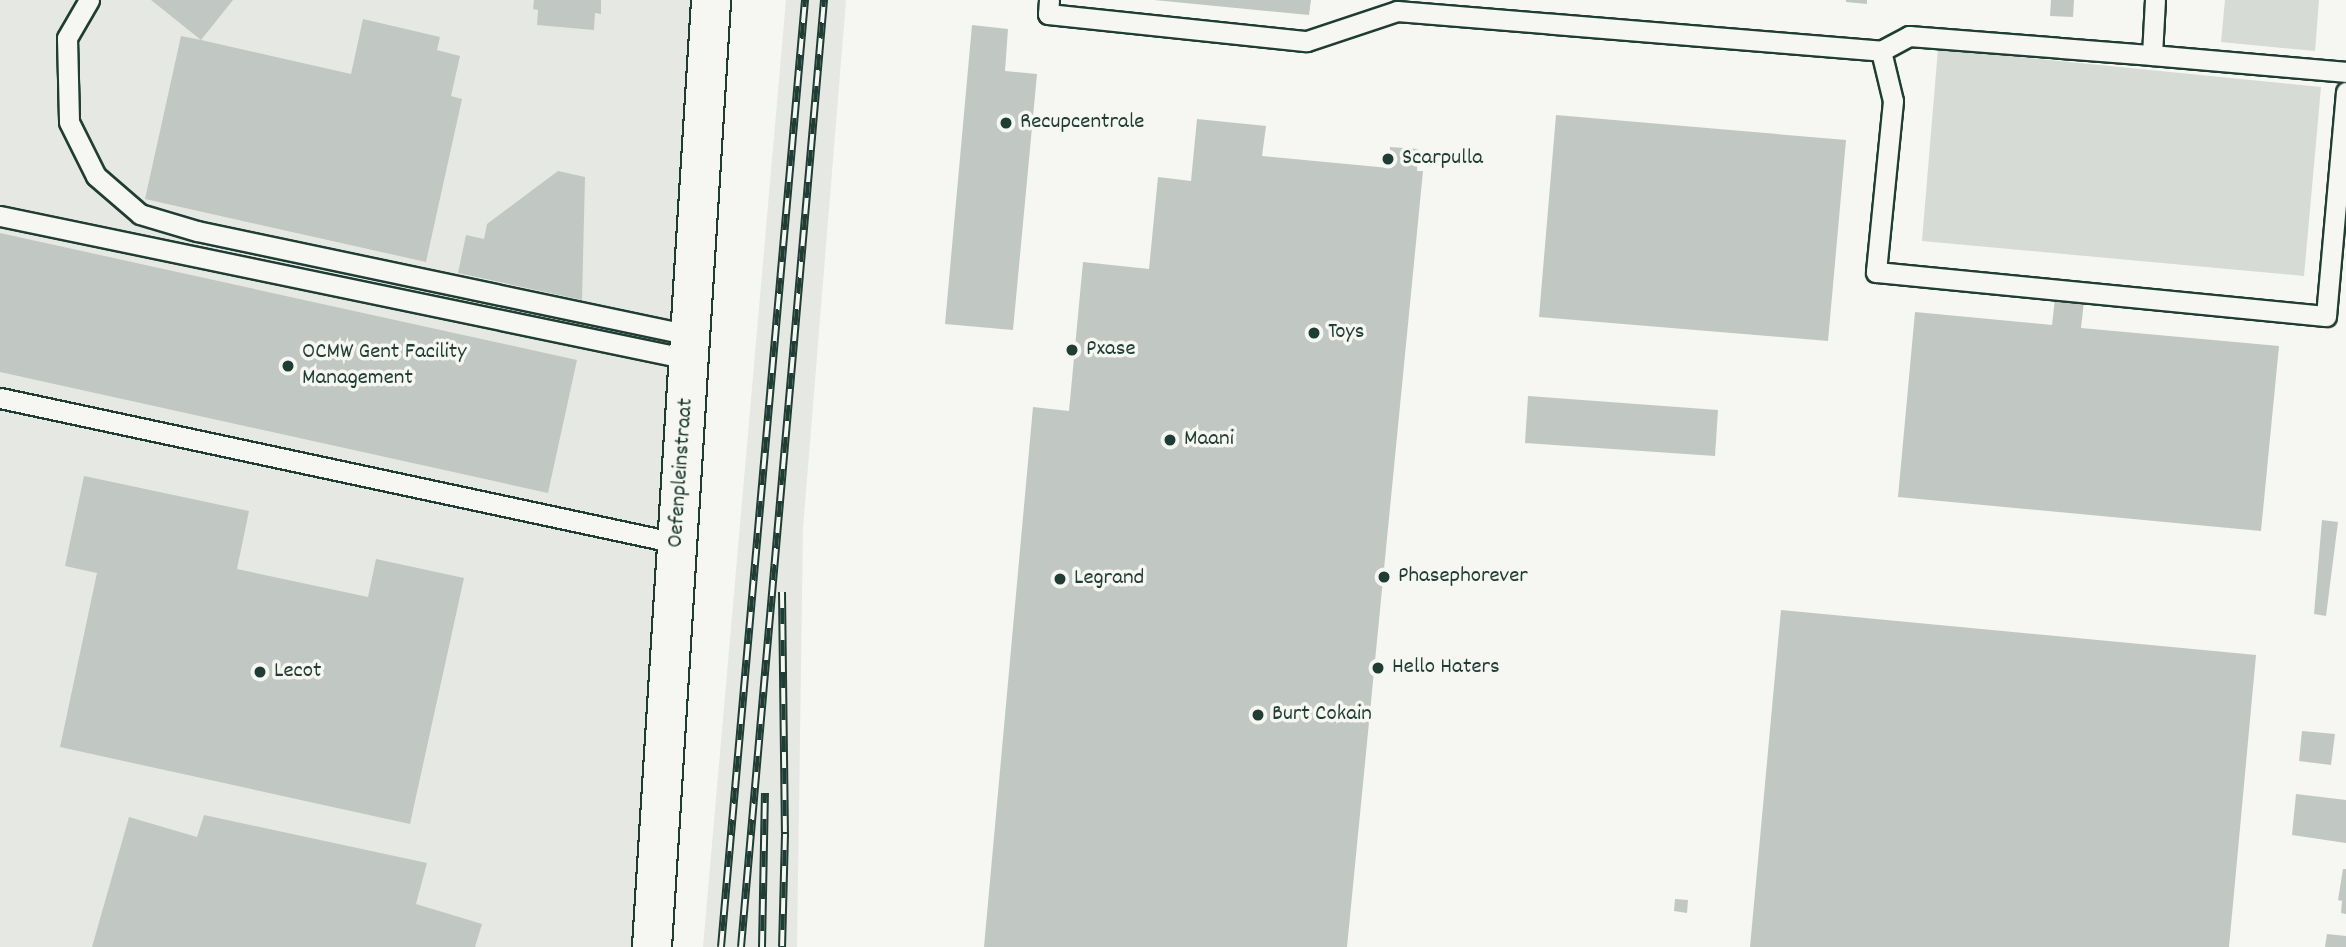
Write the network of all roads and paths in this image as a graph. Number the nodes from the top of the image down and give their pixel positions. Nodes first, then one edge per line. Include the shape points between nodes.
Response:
1 (89, 0) edge
2 (711, 0) edge
3 (1049, 0) edge
4 (2155, 0) edge
5 (1881, 51) junction
6 (2152, 55) junction
7 (2346, 72) edge
8 (2346, 92) edge
9 (0, 216) edge
10 (689, 347) junction
11 (0, 398) edge
12 (677, 543) junction
13 (652, 947) edge

1 - 10 lane via 67,38 69,122 96,176 140,214
2 - 10 street, Oefenpleinstraat
3 - 5 lane via 1048,14 1307,41 1398,11
4 - 6 lane
5 - 6 lane via 1909,36
5 - 8 lane via 1894,101 1876,272 2326,316
6 - 7 lane
9 - 10 lane
10 - 12 street, Oefenpleinstraat
11 - 12 lane
12 - 13 street, Oefenpleinstraat

